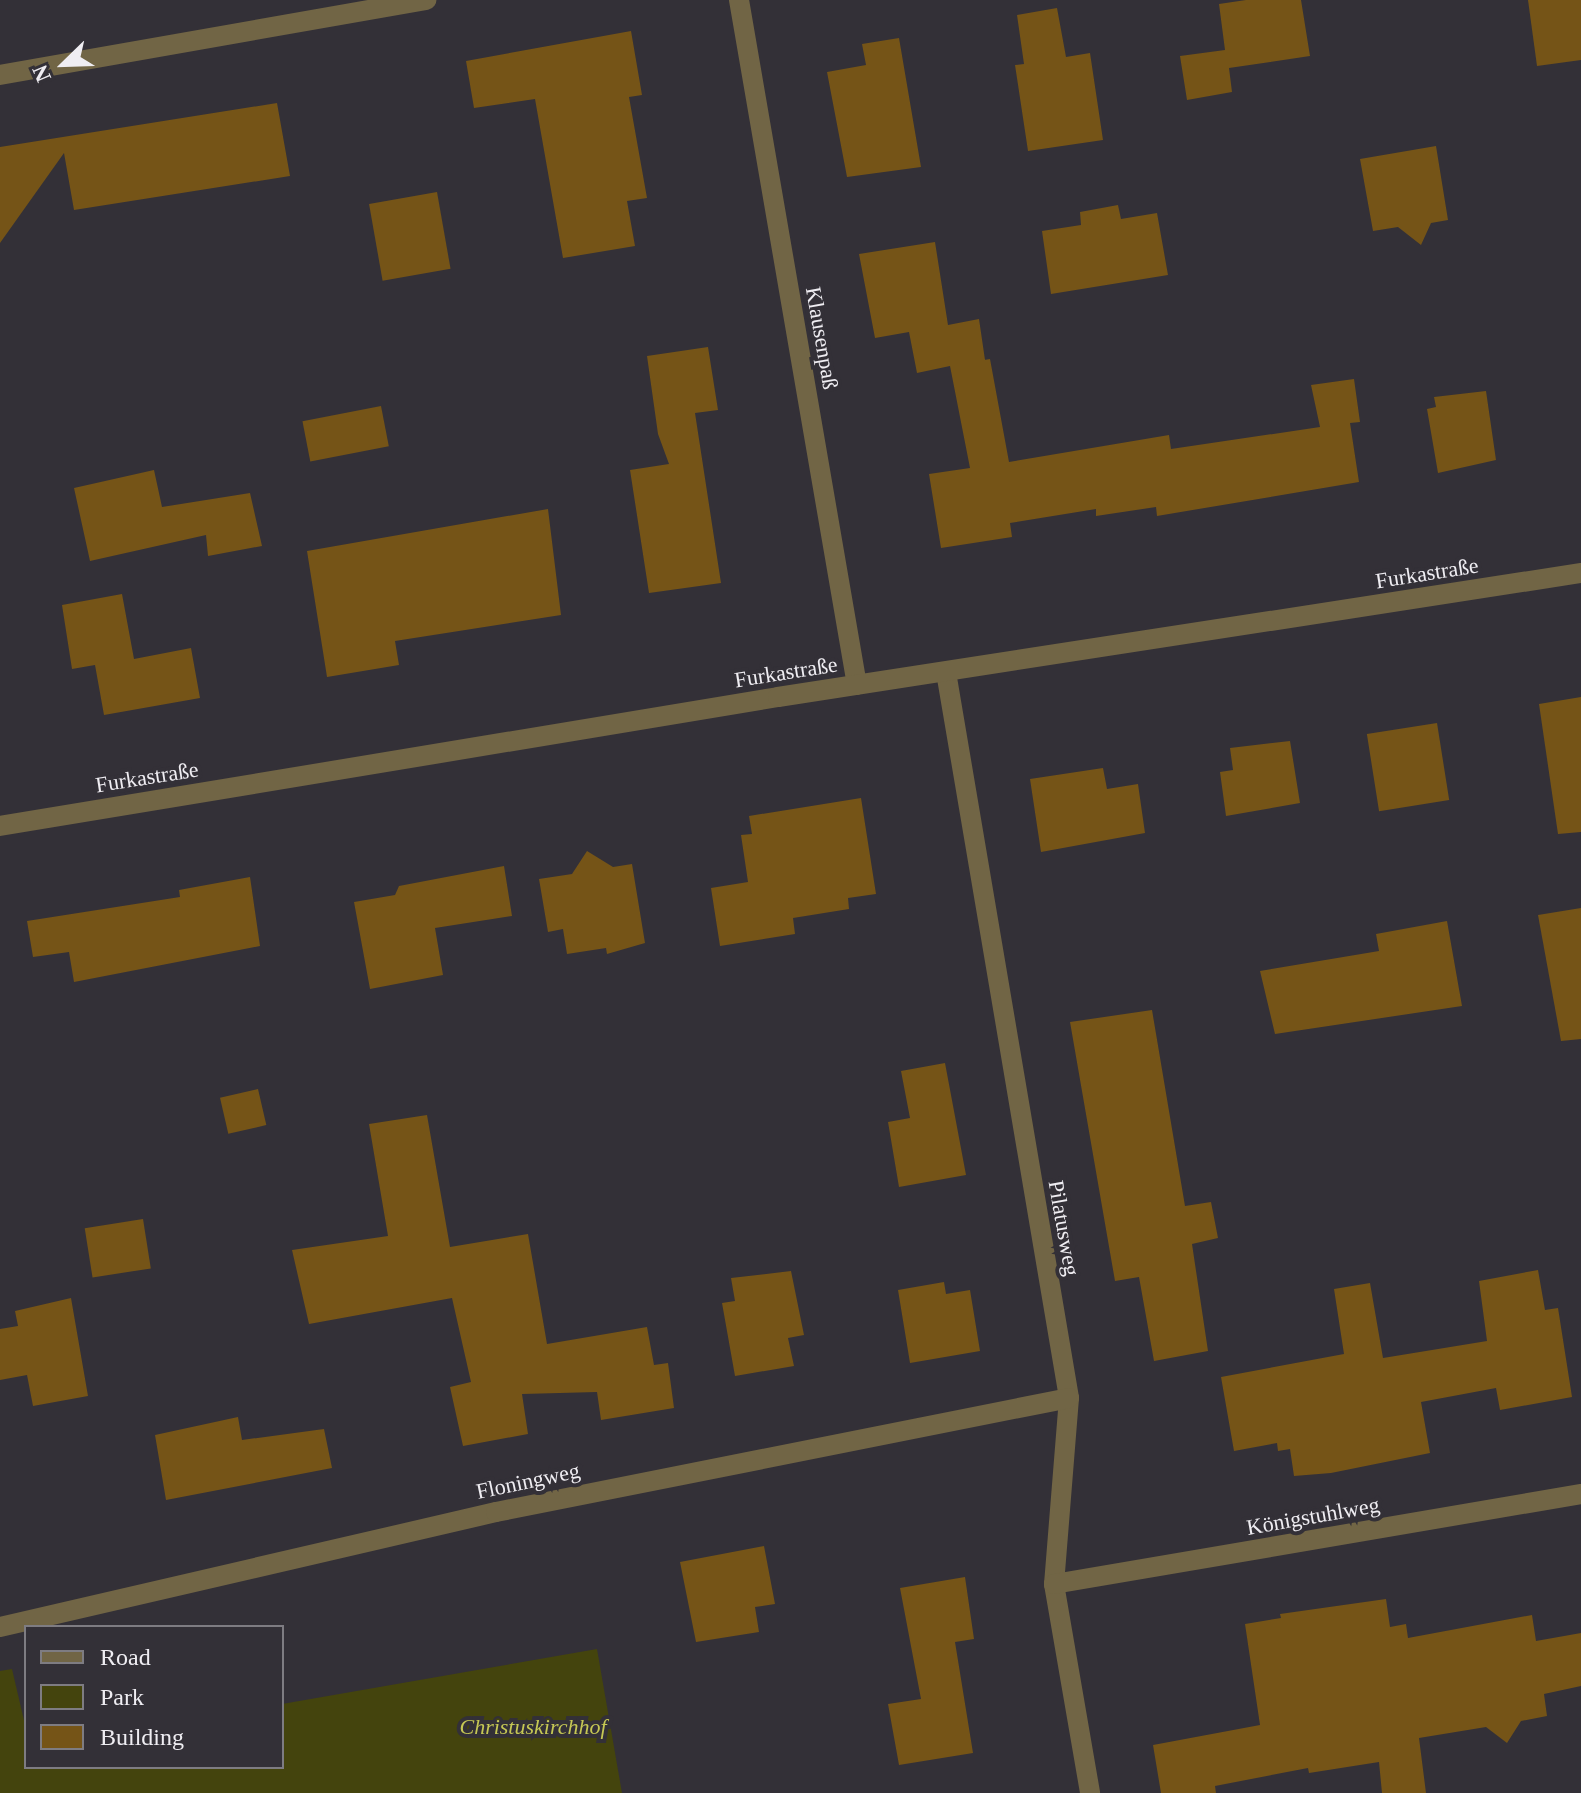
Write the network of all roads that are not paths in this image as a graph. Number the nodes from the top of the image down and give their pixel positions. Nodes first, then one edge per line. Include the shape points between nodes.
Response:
1 (426, 0) edge
2 (739, 0) edge
3 (0, 75) edge
4 (1581, 573) edge
5 (946, 672) junction
6 (857, 685) junction
7 (0, 826) edge
8 (1069, 1398) junction
9 (1581, 1494) edge
10 (1054, 1584) junction
11 (0, 1627) edge
12 (1090, 1793) edge

1 - 3 street
2 - 6 street, Klausenpaß
4 - 5 street, Furkastraße
5 - 6 street, Furkastraße
5 - 8 street, Pilatusweg
6 - 7 street, Furkastraße
8 - 10 street, Pilatusweg
8 - 11 street, Floningweg via 511,1508
9 - 10 street, Königstuhlweg
10 - 12 street, Pilatusweg

